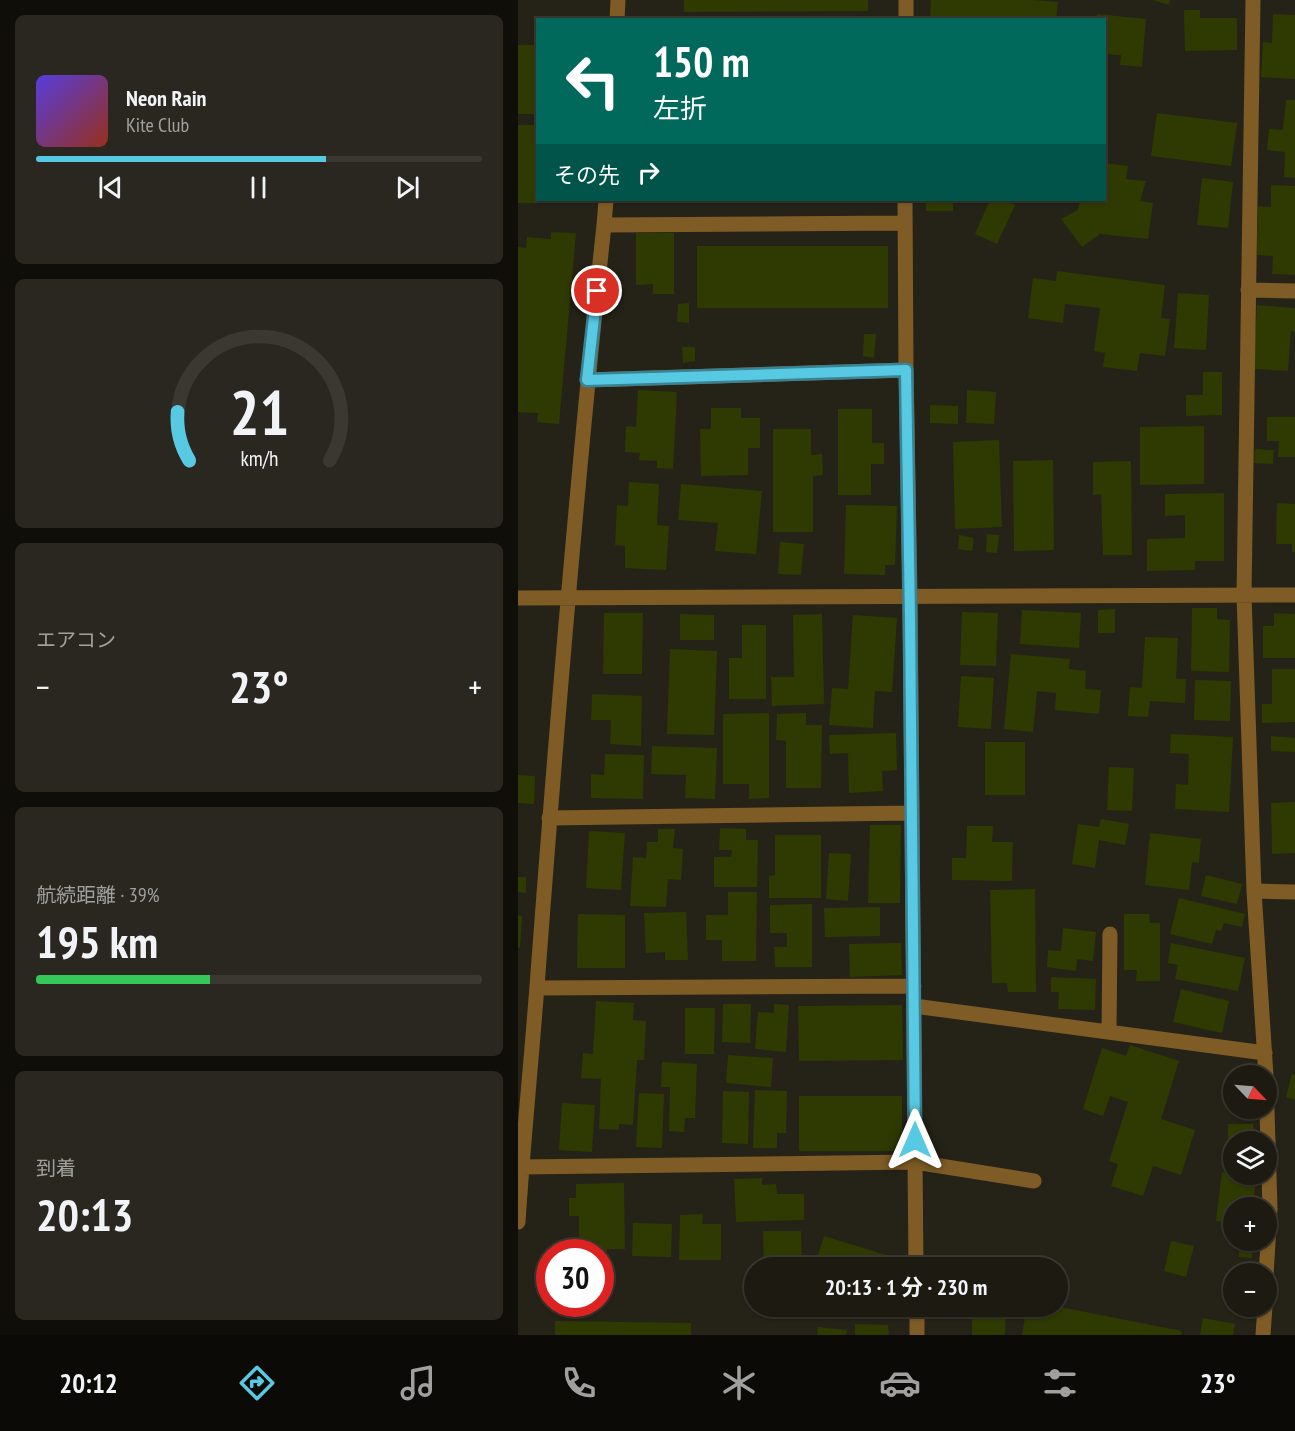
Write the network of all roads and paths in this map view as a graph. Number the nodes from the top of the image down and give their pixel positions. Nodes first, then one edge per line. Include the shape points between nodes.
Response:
1 (618, 0) edge
2 (906, 0) edge
3 (1253, 0) edge
4 (617, 18) edge
5 (906, 18) edge
6 (606, 201) edge
7 (905, 201) edge
8 (905, 223) junction
9 (604, 225) junction
10 (1248, 290) junction
11 (1295, 291) edge
12 (906, 370) junction
13 (587, 380) junction
14 (1244, 595) junction
15 (1295, 595) edge
16 (910, 596) junction
17 (568, 597) junction
18 (518, 598) edge
19 (912, 813) junction
20 (549, 818) junction
21 (1254, 891) junction
22 (1295, 892) edge
23 (1110, 934) dead end
24 (914, 986) junction
25 (537, 988) junction
26 (914, 1006) junction
27 (1109, 1032) junction
28 (1265, 1053) junction
29 (1266, 1065) edge
30 (1267, 1119) edge
31 (915, 1162) junction
32 (521, 1167) junction
33 (1034, 1181) dead end
34 (518, 1222) edge
35 (916, 1257) edge
36 (1267, 1263) edge
37 (917, 1317) edge
38 (1264, 1317) edge
39 (917, 1335) edge
40 (1263, 1335) edge

1 - 4 street
2 - 5 street
3 - 10 street
6 - 9 street
7 - 8 street
8 - 9 street
8 - 12 street
9 - 13 street
10 - 11 street
10 - 14 street
12 - 13 street
12 - 16 street
13 - 17 street
14 - 15 street
14 - 16 street
14 - 21 street
16 - 17 street
16 - 19 street
17 - 18 street
17 - 20 street
19 - 20 street
19 - 24 street
20 - 25 street
21 - 22 street
21 - 28 street
23 - 27 street
24 - 25 street
24 - 26 street
25 - 32 street
26 - 27 street
26 - 31 street
27 - 28 street
28 - 29 street
30 - 36 street via 1270,1208
31 - 32 street
31 - 33 street
31 - 35 street
32 - 34 street
37 - 39 street
38 - 40 street

